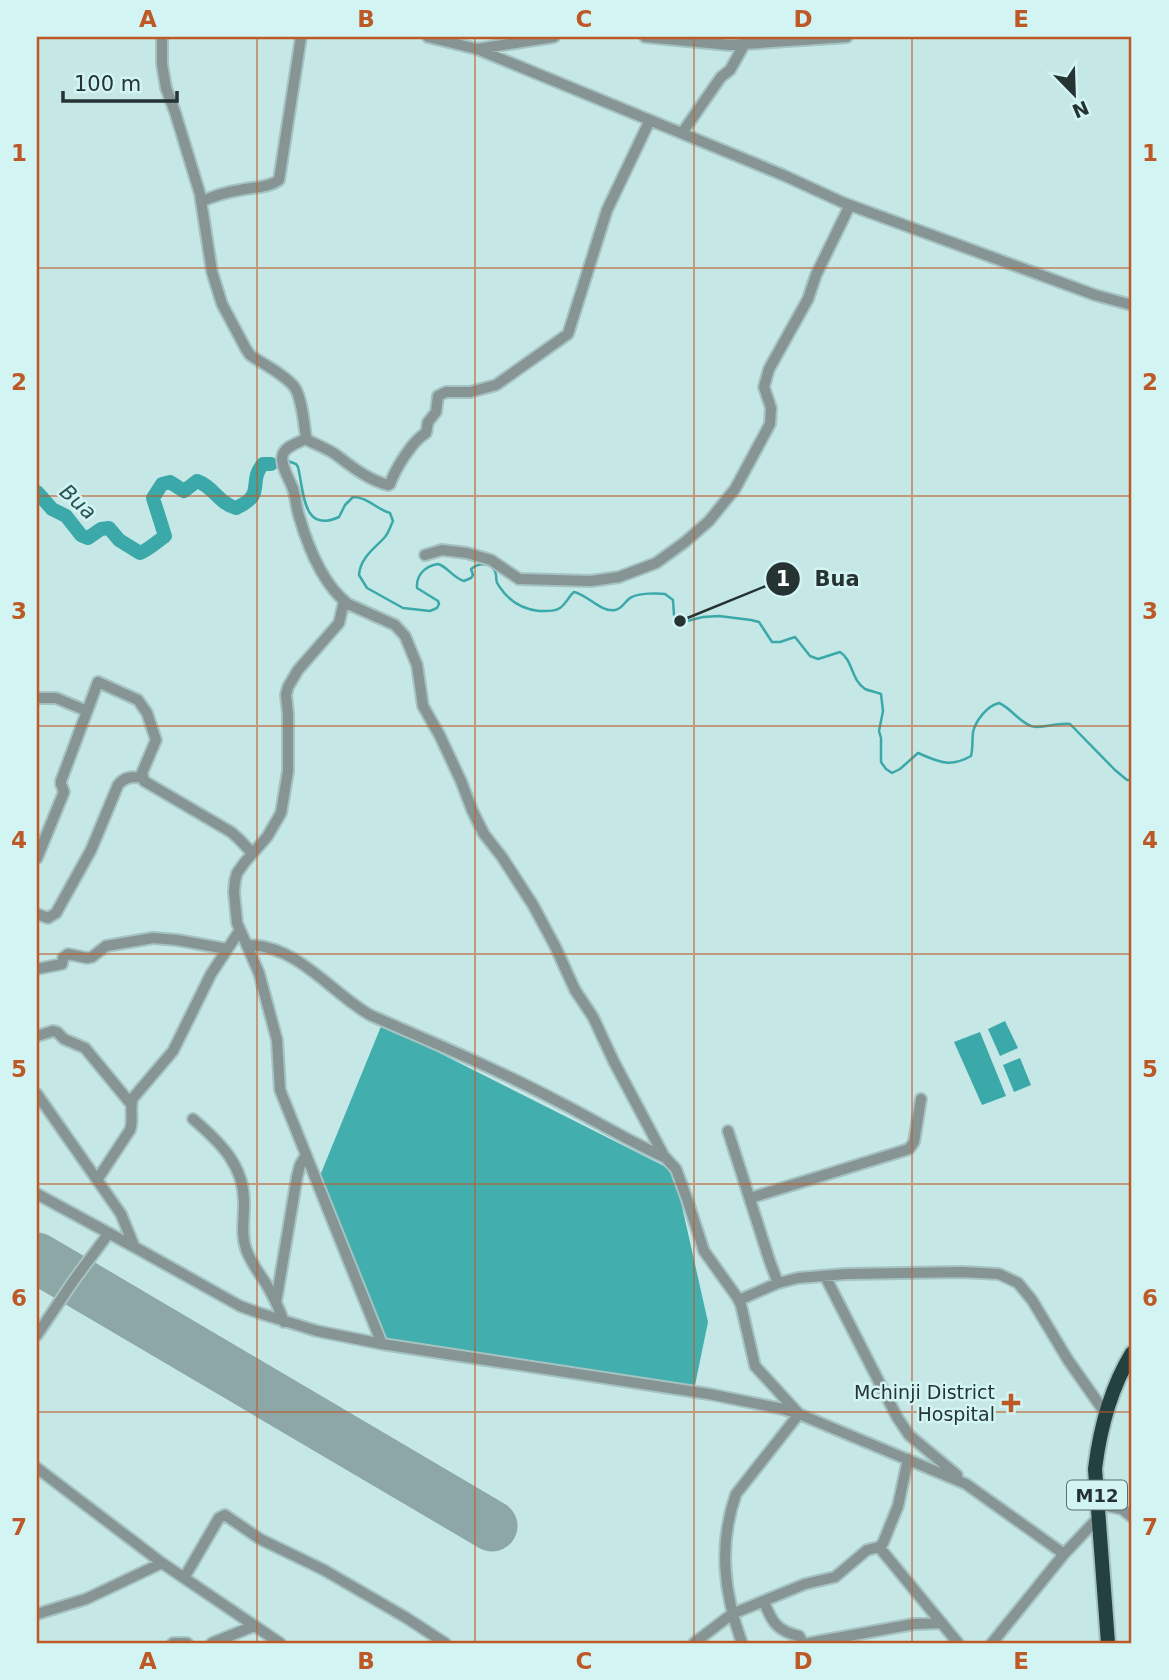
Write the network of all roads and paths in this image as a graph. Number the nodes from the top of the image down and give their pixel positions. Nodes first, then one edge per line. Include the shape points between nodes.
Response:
1 (162, 37) edge
2 (301, 37) edge
3 (428, 37) edge
4 (554, 37) edge
5 (645, 37) edge
6 (847, 37) edge
7 (744, 45) junction
8 (477, 49) junction
9 (650, 120) junction
10 (682, 133) junction
11 (201, 202) junction
12 (850, 205) junction
13 (1132, 304) edge
14 (305, 439) junction
15 (425, 555) dead end
16 (344, 601) junction
17 (37, 698) edge
18 (88, 711) junction
19 (142, 777) junction
20 (252, 853) junction
21 (37, 858) edge
22 (37, 914) edge
23 (240, 930) junction
24 (247, 945) junction
25 (227, 949) junction
26 (37, 969) edge
27 (37, 1036) edge
28 (37, 1094) edge
29 (921, 1098) dead end
30 (131, 1104) junction
31 (193, 1119) dead end
32 (727, 1131) dead end
33 (306, 1155) junction
34 (666, 1158) junction
35 (97, 1180) junction
36 (37, 1194) edge
37 (750, 1198) junction
38 (109, 1233) junction
39 (134, 1246) junction
40 (825, 1276) junction
41 (778, 1283) junction
42 (739, 1300) junction
43 (276, 1302) junction
44 (284, 1322) junction
45 (37, 1335) edge
46 (382, 1344) junction
47 (1132, 1353) edge
48 (799, 1414) junction
49 (1106, 1414) junction
50 (908, 1459) junction
51 (37, 1468) edge
52 (966, 1484) junction
53 (1098, 1511) junction
54 (1132, 1517) edge
55 (879, 1547) junction
56 (1065, 1554) junction
57 (162, 1563) junction
58 (184, 1578) junction
59 (764, 1602) junction
60 (37, 1614) edge
61 (732, 1614) junction
62 (942, 1623) junction
63 (254, 1626) junction
64 (173, 1643) edge
65 (187, 1643) edge
66 (212, 1643) edge
67 (280, 1643) edge
68 (444, 1643) edge
69 (694, 1643) edge
70 (742, 1643) edge
71 (803, 1643) edge
72 (809, 1643) edge
73 (958, 1643) edge
74 (992, 1643) edge
75 (1108, 1643) edge

1 - 11 street via 166,88
2 - 11 street via 279,180
3 - 8 street
4 - 8 street
5 - 7 street
6 - 7 street
7 - 10 street
8 - 9 street
9 - 10 street
9 - 14 street via 607,210 568,334 496,384 436,397 436,412 426,433 410,447 388,485 373,481
10 - 12 street
11 - 14 street via 222,304 250,355 295,390
12 - 13 street via 1095,295
12 - 15 street via 808,299 769,369 764,387 771,408 770,424 735,489 685,542 656,563 619,577 591,581 519,579 479,556 442,550
14 - 16 street via 287,448 282,458 312,550 326,579
16 - 20 street via 339,623 288,687 288,771 281,813
16 - 34 street via 395,625 405,636 417,665 423,706 484,834 533,905
17 - 18 street via 56,698
18 - 19 street via 98,682 141,703 156,740
18 - 21 street via 61,780 64,792
19 - 20 street via 231,832
19 - 22 street via 122,779 56,913 48,918
20 - 23 street via 235,881
23 - 24 street
23 - 25 street
24 - 33 street via 277,1040 280,1090
24 - 34 street via 284,954 370,1015 514,1079
25 - 26 street via 153,938 106,946 87,958 68,954 62,964
25 - 30 street via 173,1051
27 - 30 street via 53,1031 86,1048
28 - 35 street
29 - 37 street via 909,1149
30 - 35 street via 130,1130
31 - 43 street via 221,1144 239,1175 244,1192 244,1241
32 - 37 street
33 - 43 street via 297,1177
33 - 46 street
34 - 42 street via 676,1169 704,1251
35 - 39 street via 121,1214
36 - 38 street
37 - 41 street
38 - 39 street
38 - 45 street
39 - 44 street via 240,1306
40 - 41 street
40 - 49 street via 962,1272 999,1274 1018,1283
40 - 52 street via 909,1435
41 - 42 street
42 - 48 street via 755,1366
43 - 44 street
44 - 46 street
46 - 48 street via 709,1394
47 - 49 highway, M12
48 - 50 street
48 - 61 street via 732,1505 724,1564
49 - 53 highway, M12 via 1095,1469
50 - 52 street
50 - 55 street via 898,1506
51 - 57 street
52 - 56 street
53 - 54 street via 1122,1510
53 - 56 street
53 - 75 highway, M12
55 - 59 street via 867,1550 835,1577
55 - 62 street
56 - 74 street
57 - 58 street
57 - 60 street via 86,1599
58 - 63 street
58 - 68 street via 219,1518 228,1516 260,1539 324,1570
59 - 61 street
59 - 71 street via 776,1625 799,1636
61 - 69 street
61 - 70 street
62 - 72 street
62 - 73 street
63 - 66 street
63 - 67 street
64 - 65 street

